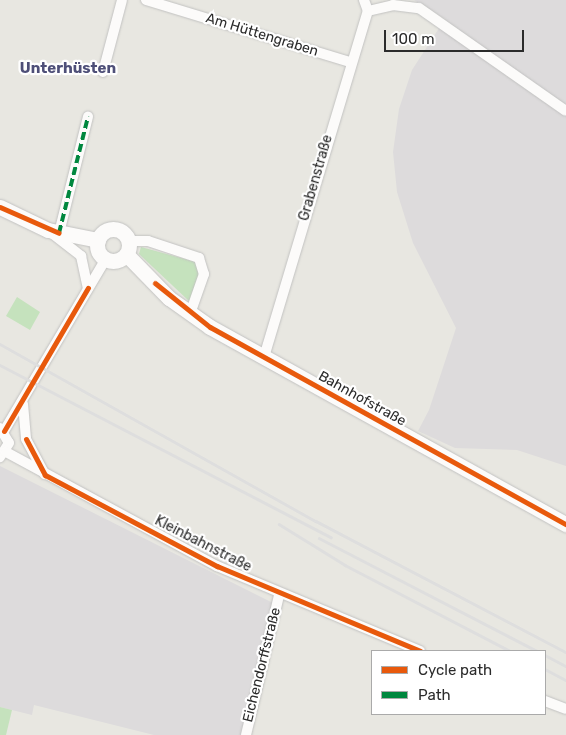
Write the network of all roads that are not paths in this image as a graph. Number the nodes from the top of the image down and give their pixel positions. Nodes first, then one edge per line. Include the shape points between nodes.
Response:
1 (122, 0) edge
2 (146, 0) edge
3 (364, 0) edge
4 (368, 11) junction
5 (350, 62) junction
6 (103, 72) dead end
7 (566, 110) edge
8 (88, 117) dead end
9 (0, 207) edge
10 (54, 232) junction
11 (98, 240) junction
12 (128, 248) junction
13 (105, 260) junction
14 (88, 288) junction
15 (190, 314) junction
16 (264, 357) junction
17 (23, 404) junction
18 (2, 430) edge
19 (3, 454) edge
20 (45, 475) junction
21 (566, 524) edge
22 (280, 595) junction
23 (418, 650) edge
24 (546, 700) edge
25 (566, 709) edge
26 (246, 735) edge

1 - 6 street
2 - 5 street, Am Hüttengraben
3 - 4 street
4 - 5 street, Grabenstraße
4 - 7 street via 393,5 418,8
5 - 16 street, Grabenstraße
8 - 10 street
9 - 10 street
10 - 11 street
10 - 14 street via 78,252
11 - 12 street, Bahnhofstraße via 105,231 116,229
11 - 13 street via 99,254
12 - 13 street, Bahnhofstraße via 119,261
12 - 15 street, Bahnhofstraße
12 - 15 street, Bahnhofstraße via 148,241 199,258 204,274
13 - 14 street
14 - 17 street
15 - 16 street, Bahnhofstraße
16 - 21 street, Bahnhofstraße
17 - 18 street
17 - 20 street via 26,439
18 - 19 street, Kleinbahnstraße via 9,443
19 - 20 street, Kleinbahnstraße
20 - 22 street, Kleinbahnstraße
22 - 23 street, Kleinbahnstraße
22 - 26 street, Eichendorffstraße
24 - 25 street

